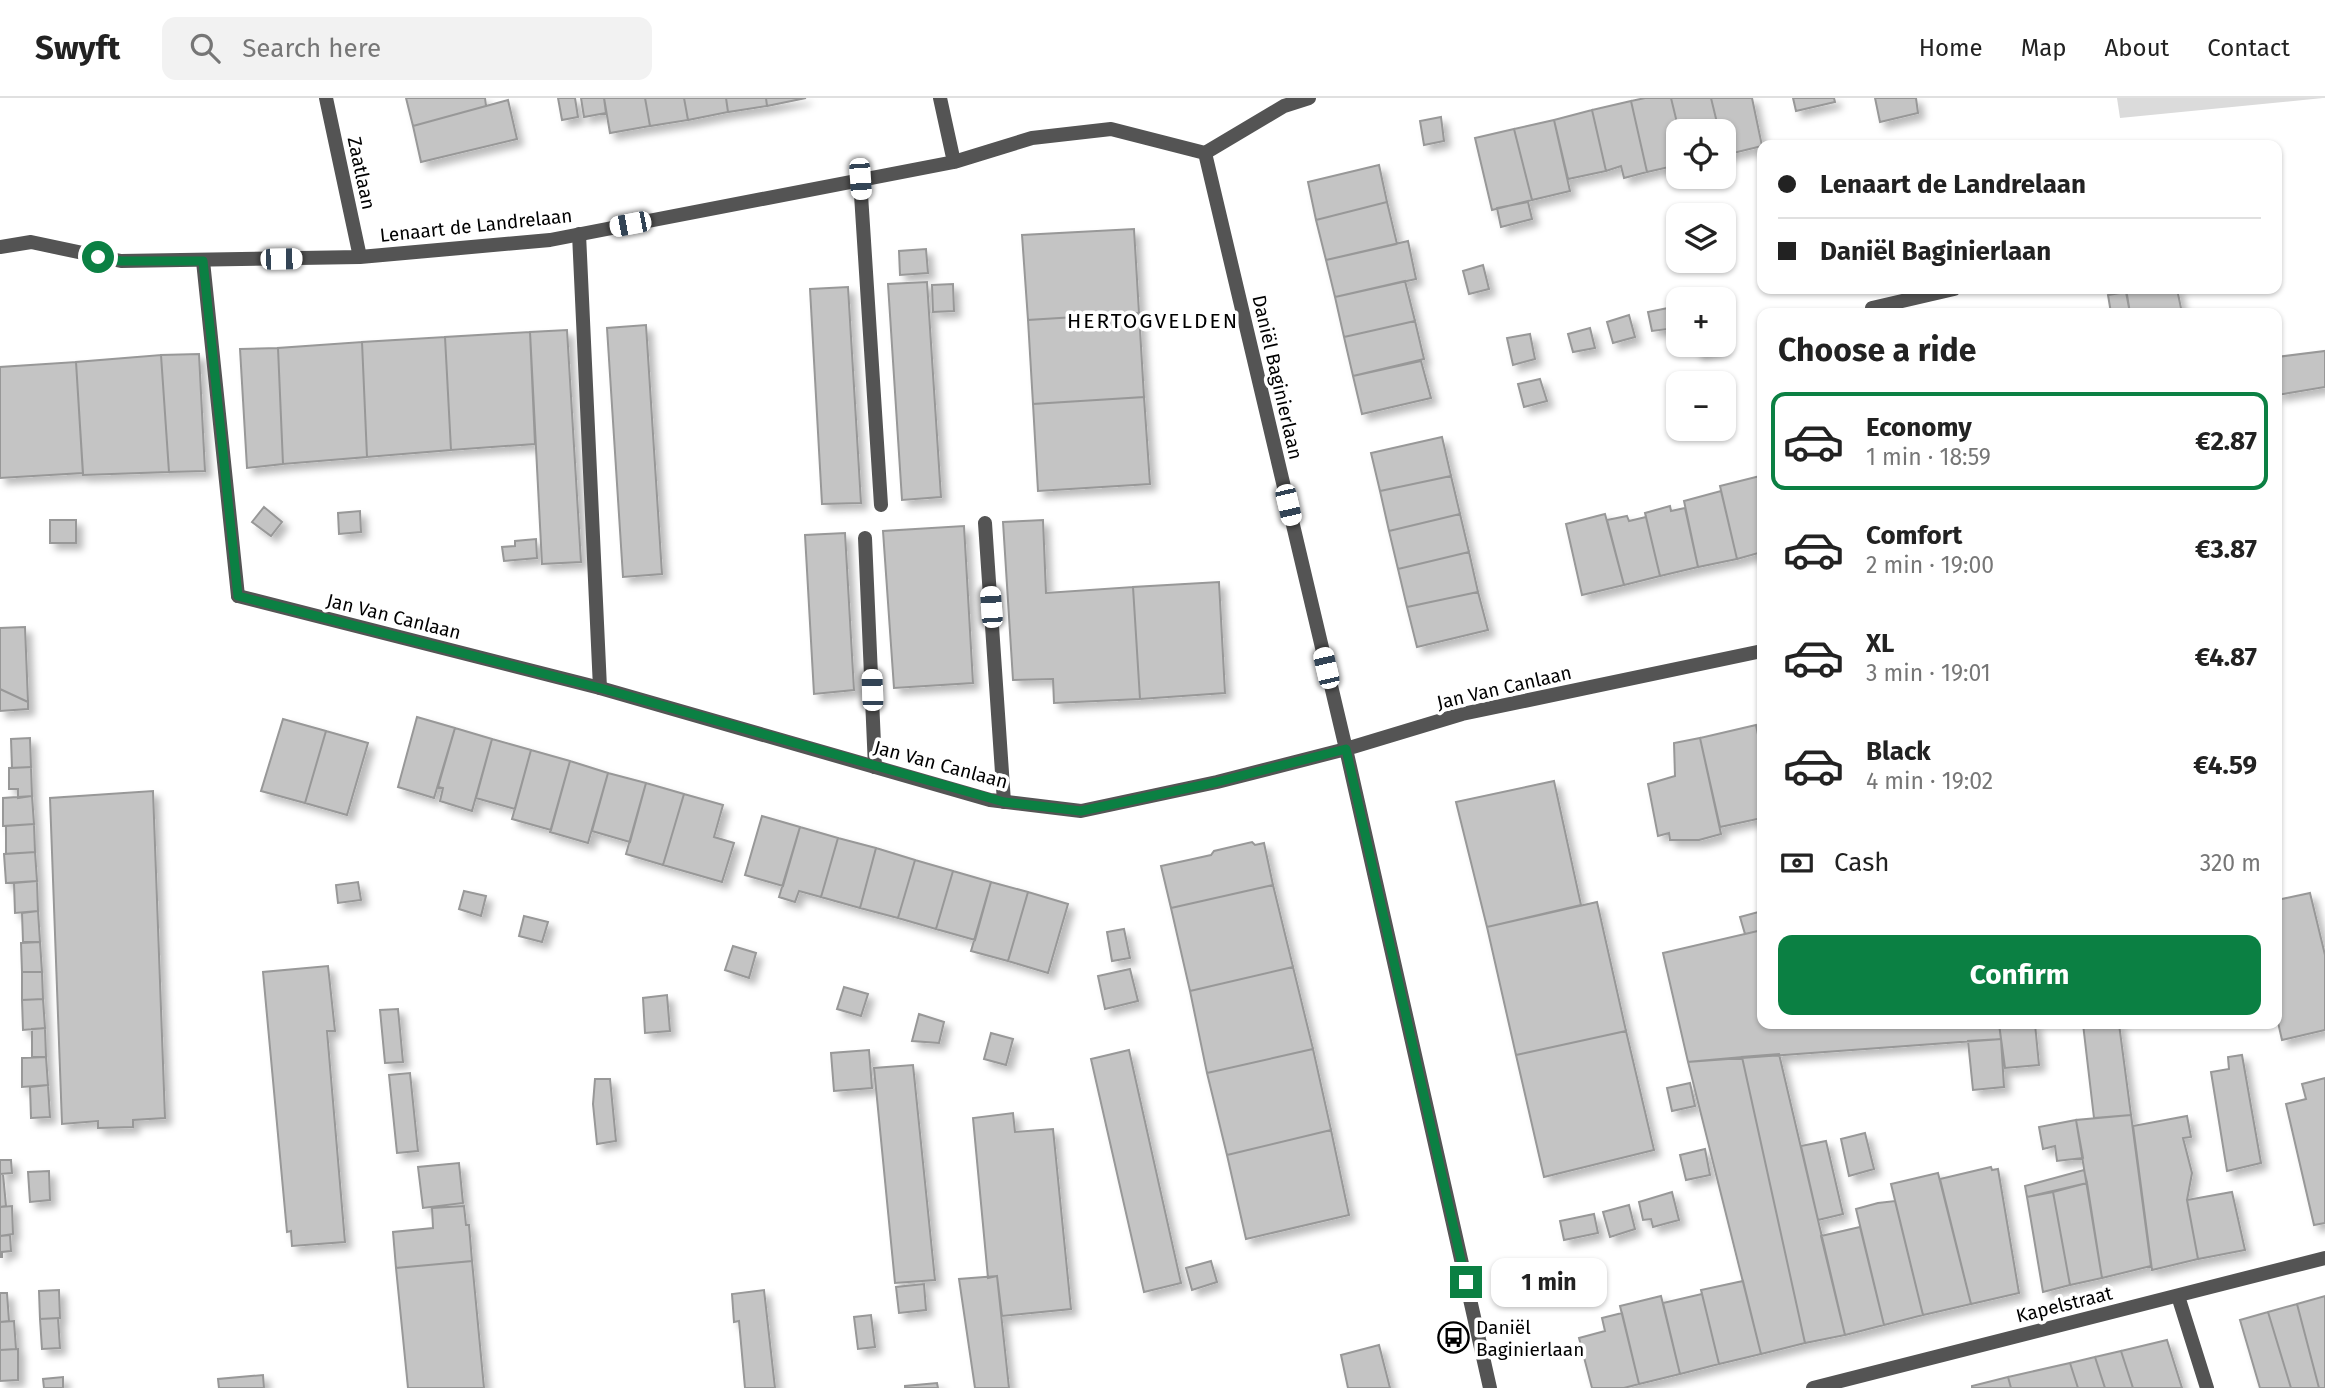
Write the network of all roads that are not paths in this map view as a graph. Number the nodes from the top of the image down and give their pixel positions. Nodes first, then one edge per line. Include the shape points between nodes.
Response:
1 (326, 98) edge
2 (940, 98) edge
3 (1310, 98) edge
4 (1205, 153) junction
5 (954, 162) junction
6 (860, 179) junction
7 (579, 234) junction
8 (0, 247) edge
9 (360, 257) junction
10 (203, 261) junction
11 (1932, 294) edge
12 (1872, 308) edge
13 (881, 505) dead end
14 (985, 523) dead end
15 (865, 538) dead end
16 (1757, 652) edge
17 (600, 688) junction
18 (1346, 749) junction
19 (874, 767) junction
20 (1004, 802) junction
21 (2325, 1258) edge
22 (2178, 1296) junction
23 (1490, 1388) edge
24 (1813, 1388) edge
25 (2207, 1388) edge

1 - 9 street, Zaatlaan
2 - 5 street
3 - 4 street via 1284,106
4 - 5 street, Lenaart de Landrelaan via 1111,128 1032,138
4 - 18 street, Daniël Baginierlaan
5 - 6 street, Lenaart de Landrelaan
6 - 7 street, Lenaart de Landrelaan
6 - 13 street
7 - 9 street, Lenaart de Landrelaan
7 - 17 street
8 - 10 street, Lenaart de Landrelaan via 32,242 121,261
9 - 10 street, Lenaart de Landrelaan
10 - 17 street, Jan Van Canlaan via 238,596
11 - 12 street
14 - 20 street
15 - 19 street
16 - 18 street, Jan Van Canlaan via 1462,714
17 - 19 street, Jan Van Canlaan
18 - 20 street, Jan Van Canlaan via 1081,811
18 - 23 street, Daniël Baginierlaan
19 - 20 street, Jan Van Canlaan
21 - 22 street, Kapelstraat
22 - 24 street, Kapelstraat
22 - 25 street

